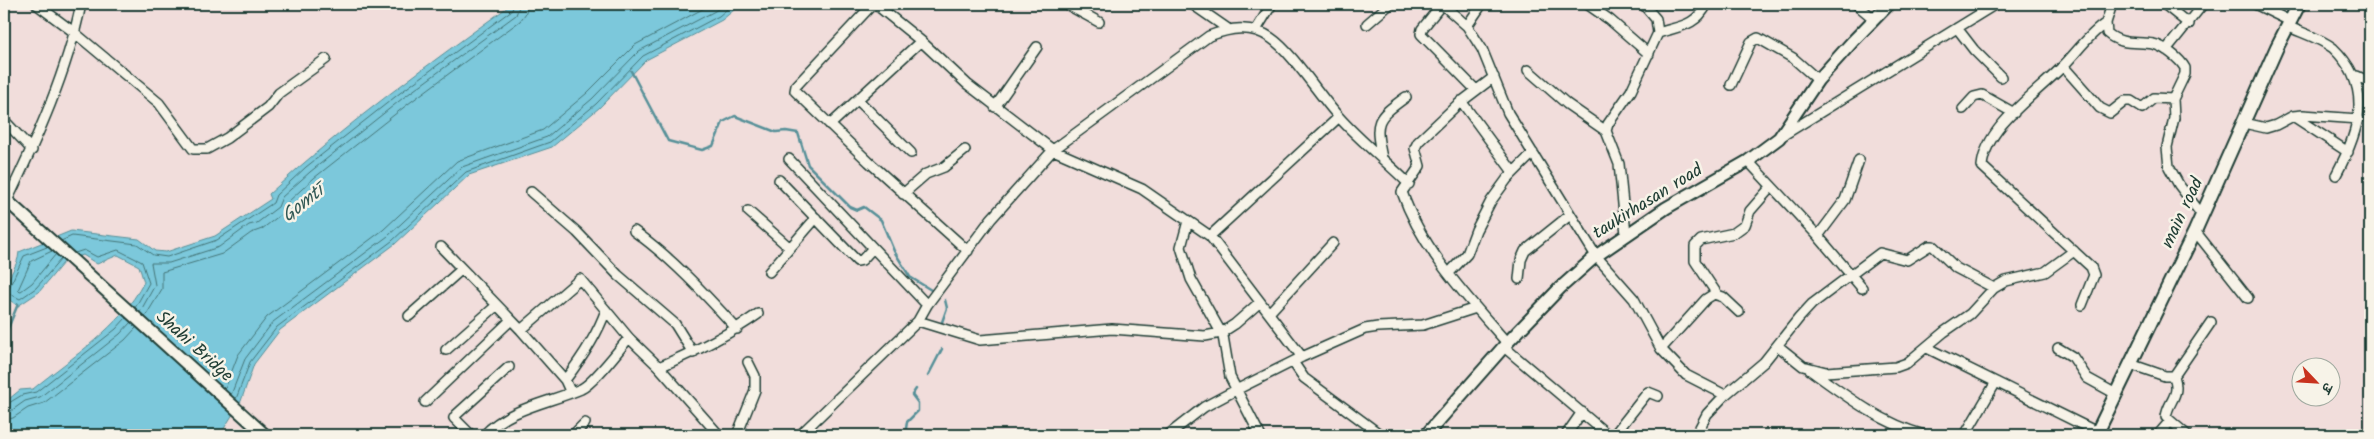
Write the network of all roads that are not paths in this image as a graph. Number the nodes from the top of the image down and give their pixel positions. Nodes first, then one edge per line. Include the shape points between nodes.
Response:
1 (36, 4) edge
2 (81, 4) edge
3 (1066, 4) edge
4 (1192, 4) edge
5 (1272, 4) edge
6 (1390, 4) edge
7 (1442, 4) edge
8 (1482, 4) edge
9 (1587, 4) edge
10 (1643, 4) edge
11 (1707, 4) edge
12 (1856, 4) edge
13 (1889, 4) edge
14 (1996, 4) edge
15 (2112, 4) edge
16 (2164, 4) edge
17 (2203, 4) edge
18 (2255, 4) edge
19 (2299, 4) edge
20 (1874, 19) junction
21 (1099, 22) dead end
22 (2106, 23) junction
23 (1367, 24) dead end
24 (2189, 24) junction
25 (2289, 24) junction
26 (1467, 26) junction
27 (1957, 28) junction
28 (1228, 29) junction
29 (1256, 30) junction
30 (75, 33) junction
31 (1658, 33) junction
32 (921, 41) junction
33 (1037, 47) dead end
34 (2166, 50) junction
35 (1649, 54) junction
36 (326, 59) dead end
37 (2063, 66) junction
38 (1528, 70) dead end
39 (1494, 76) junction
40 (2357, 76) junction
41 (2001, 77) dead end
42 (1818, 80) junction
43 (2370, 82) edge
44 (1731, 85) dead end
45 (1475, 89) junction
46 (1406, 97) dead end
47 (2173, 99) junction
48 (858, 100) junction
49 (1461, 101) junction
50 (995, 107) junction
51 (1963, 109) dead end
52 (2014, 113) junction
53 (2293, 116) junction
54 (1339, 117) junction
55 (2360, 119) junction
56 (4, 120) edge
57 (2244, 123) junction
58 (830, 126) junction
59 (1606, 130) junction
60 (1779, 138) junction
61 (32, 150) junction
62 (965, 150) dead end
63 (1053, 150) junction
64 (2348, 152) junction
65 (912, 153) dead end
66 (1533, 153) junction
67 (1382, 158) junction
68 (788, 159) dead end
69 (1859, 160) dead end
70 (1748, 161) junction
71 (1513, 172) junction
72 (2336, 175) dead end
73 (779, 180) dead end
74 (1409, 184) junction
75 (1772, 187) junction
76 (532, 192) dead end
77 (903, 194) junction
78 (5, 200) edge
79 (748, 211) dead end
80 (2202, 214) junction
81 (1570, 215) junction
82 (816, 218) junction
83 (1188, 221) junction
84 (2195, 230) junction
85 (634, 231) dead end
86 (1626, 234) junction
87 (1210, 236) junction
88 (1818, 236) junction
89 (1334, 244) dead end
90 (441, 247) dead end
91 (790, 248) junction
92 (873, 248) junction
93 (968, 251) junction
94 (2074, 251) junction
95 (1596, 256) junction
96 (462, 269) junction
97 (769, 272) dead end
98 (1449, 272) junction
99 (1851, 273) junction
100 (1519, 279) dead end
101 (1862, 288) dead end
102 (1994, 288) junction
103 (1717, 294) junction
104 (2248, 298) dead end
105 (1260, 302) junction
106 (927, 305) junction
107 (2082, 305) dead end
108 (496, 306) junction
109 (1476, 308) junction
110 (606, 310) junction
111 (1739, 312) dead end
112 (1269, 313) junction
113 (758, 314) dead end
114 (409, 316) dead end
115 (511, 320) junction
116 (918, 321) junction
117 (2211, 322) dead end
118 (737, 328) junction
119 (521, 330) junction
120 (1223, 337) junction
121 (629, 338) junction
122 (1506, 345) junction
123 (1778, 346) junction
124 (1927, 348) junction
125 (2058, 348) dead end
126 (1661, 349) junction
127 (446, 350) dead end
128 (693, 353) junction
129 (1297, 359) junction
130 (748, 362) dead end
131 (2130, 364) junction
132 (509, 367) dead end
133 (660, 367) junction
134 (1808, 369) junction
135 (2174, 376) junction
136 (565, 380) junction
137 (1996, 382) junction
138 (1236, 390) junction
139 (570, 391) junction
140 (2116, 394) junction
141 (1725, 395) junction
142 (1658, 396) dead end
143 (425, 402) dead end
144 (1582, 412) junction
145 (2170, 421) junction
146 (585, 423) dead end
147 (1905, 433) edge
148 (2097, 434) edge
149 (265, 435) edge
150 (471, 435) edge
151 (484, 435) edge
152 (573, 435) edge
153 (719, 435) edge
154 (737, 435) edge
155 (800, 435) edge
156 (1168, 435) edge
157 (1260, 435) edge
158 (1381, 435) edge
159 (1426, 435) edge
160 (1566, 435) edge
161 (1608, 435) edge
162 (1614, 435) edge
163 (1696, 435) edge
164 (1924, 435) edge
165 (1965, 435) edge
166 (2158, 435) edge
167 (2187, 435) edge

1 - 30 street
2 - 30 street
3 - 21 street
4 - 28 street
5 - 29 street
6 - 23 street
7 - 26 street
7 - 45 street via 1421,34
8 - 26 street
9 - 35 street
10 - 31 street via 1656,19
11 - 31 street via 1701,16 1691,23
12 - 20 street
13 - 20 street, taukirhasan road
14 - 27 street
15 - 22 street
16 - 24 street
17 - 24 street
18 - 25 street
19 - 25 main road, main road
20 - 42 street, taukirhasan road
22 - 34 street via 2107,33 2112,38 2134,44 2154,44
22 - 37 street
24 - 34 street
25 - 40 street via 2332,48
25 - 57 main road, main road
26 - 39 street
27 - 41 street
27 - 60 street
28 - 29 street
28 - 63 street via 1209,36
29 - 54 street via 1284,50
30 - 36 street via 159,103 193,149 206,149 227,138 266,109 279,93
30 - 61 street
31 - 35 street
32 - 48 street
32 - 50 street
32 - 58 street via 879,7 872,5 866,9 794,89
33 - 50 street
34 - 47 street via 2185,68
35 - 59 street via 1631,91
37 - 47 street via 2100,108 2110,114 2126,101 2142,108 2154,98
37 - 52 street
38 - 59 street via 1567,104
39 - 45 street
39 - 66 street via 1508,113
40 - 43 street
40 - 55 street via 2364,97
42 - 44 street via 1793,58 1758,38 1751,42
42 - 60 street, taukirhasan road
45 - 49 street
46 - 67 street via 1380,119 1377,133
47 - 80 street via 2174,118 2167,147 2169,167
48 - 58 street
48 - 65 street
49 - 71 street
49 - 74 street via 1418,142 1415,148 1420,166
50 - 63 street
51 - 52 street via 1974,97 1982,94
52 - 94 street via 1986,148 1982,166
53 - 55 street
53 - 57 street via 2266,128
53 - 64 street
54 - 67 street
54 - 87 street
55 - 64 street
56 - 61 street
57 - 80 main road, main road
58 - 77 street
59 - 86 street via 1619,164
60 - 70 street, taukirhasan road
61 - 78 street
62 - 77 street via 944,167 926,174
63 - 83 street via 1142,189
63 - 93 street via 1010,196
64 - 72 street
66 - 71 street
66 - 81 street
67 - 74 street
68 - 92 street
69 - 88 street via 1845,200
70 - 75 street
70 - 86 street, taukirhasan road
71 - 98 street via 1491,201 1467,254
73 - 82 street
74 - 98 street via 1402,188 1408,211
75 - 88 street
75 - 103 street via 1750,211 1745,225 1734,233 1700,240 1695,246 1695,261
76 - 128 street via 618,275 675,324
77 - 93 street
78 - 149 street, Shahi Bridge
79 - 91 street
80 - 84 main road, main road
81 - 95 street
81 - 100 street via 1526,251 1521,260
82 - 91 street
82 - 92 street via 857,261
83 - 87 street
83 - 120 street via 1181,247 1191,279
84 - 104 street
84 - 131 main road, main road
85 - 118 street via 700,289
86 - 95 street, taukirhasan road
87 - 105 street
88 - 99 street
89 - 112 street
90 - 96 street
91 - 97 street
92 - 106 street
93 - 106 street
94 - 102 street via 2045,272 2006,281
94 - 107 street via 2094,271
95 - 122 street, taukirhasan road via 1560,288
95 - 126 street via 1634,299
96 - 108 street
96 - 114 street
98 - 109 street
99 - 101 street
99 - 102 street via 1880,253 1907,260 1933,246 1956,268
99 - 123 street via 1812,304
102 - 124 street via 1970,314
103 - 111 street
103 - 126 street via 1706,299
105 - 112 street
105 - 120 street
106 - 116 street
108 - 115 street
108 - 127 street
109 - 122 street
109 - 129 street via 1422,325 1365,329
110 - 119 street via 580,279
110 - 121 street
110 - 136 street via 599,329
112 - 129 street
113 - 118 street
115 - 119 street
115 - 143 street
116 - 120 street via 980,340 1112,329
116 - 155 street
117 - 135 street
118 - 128 street
119 - 136 street
120 - 138 street via 1230,377
121 - 133 street
121 - 139 street via 588,383
122 - 144 street
122 - 159 street, taukirhasan road
123 - 134 street
123 - 141 street
124 - 134 street via 1896,367 1826,372
124 - 137 street
125 - 140 street via 2073,357 2087,378
126 - 141 street via 1686,375
128 - 133 street
129 - 138 street
129 - 158 street via 1304,378
130 - 154 street via 755,376 755,390
131 - 135 street
131 - 140 main road, main road
132 - 150 street via 456,414 454,418 458,424
133 - 153 street
134 - 147 street
135 - 145 street via 2176,396 2166,418
136 - 139 street
137 - 148 street
137 - 165 street
138 - 156 street via 1204,408
138 - 157 street
139 - 151 street via 509,416 494,424
140 - 148 main road, main road
141 - 163 street via 1706,414
142 - 162 street via 1648,392
144 - 160 street
144 - 161 street
145 - 166 street
145 - 167 street
146 - 152 street
147 - 164 street

